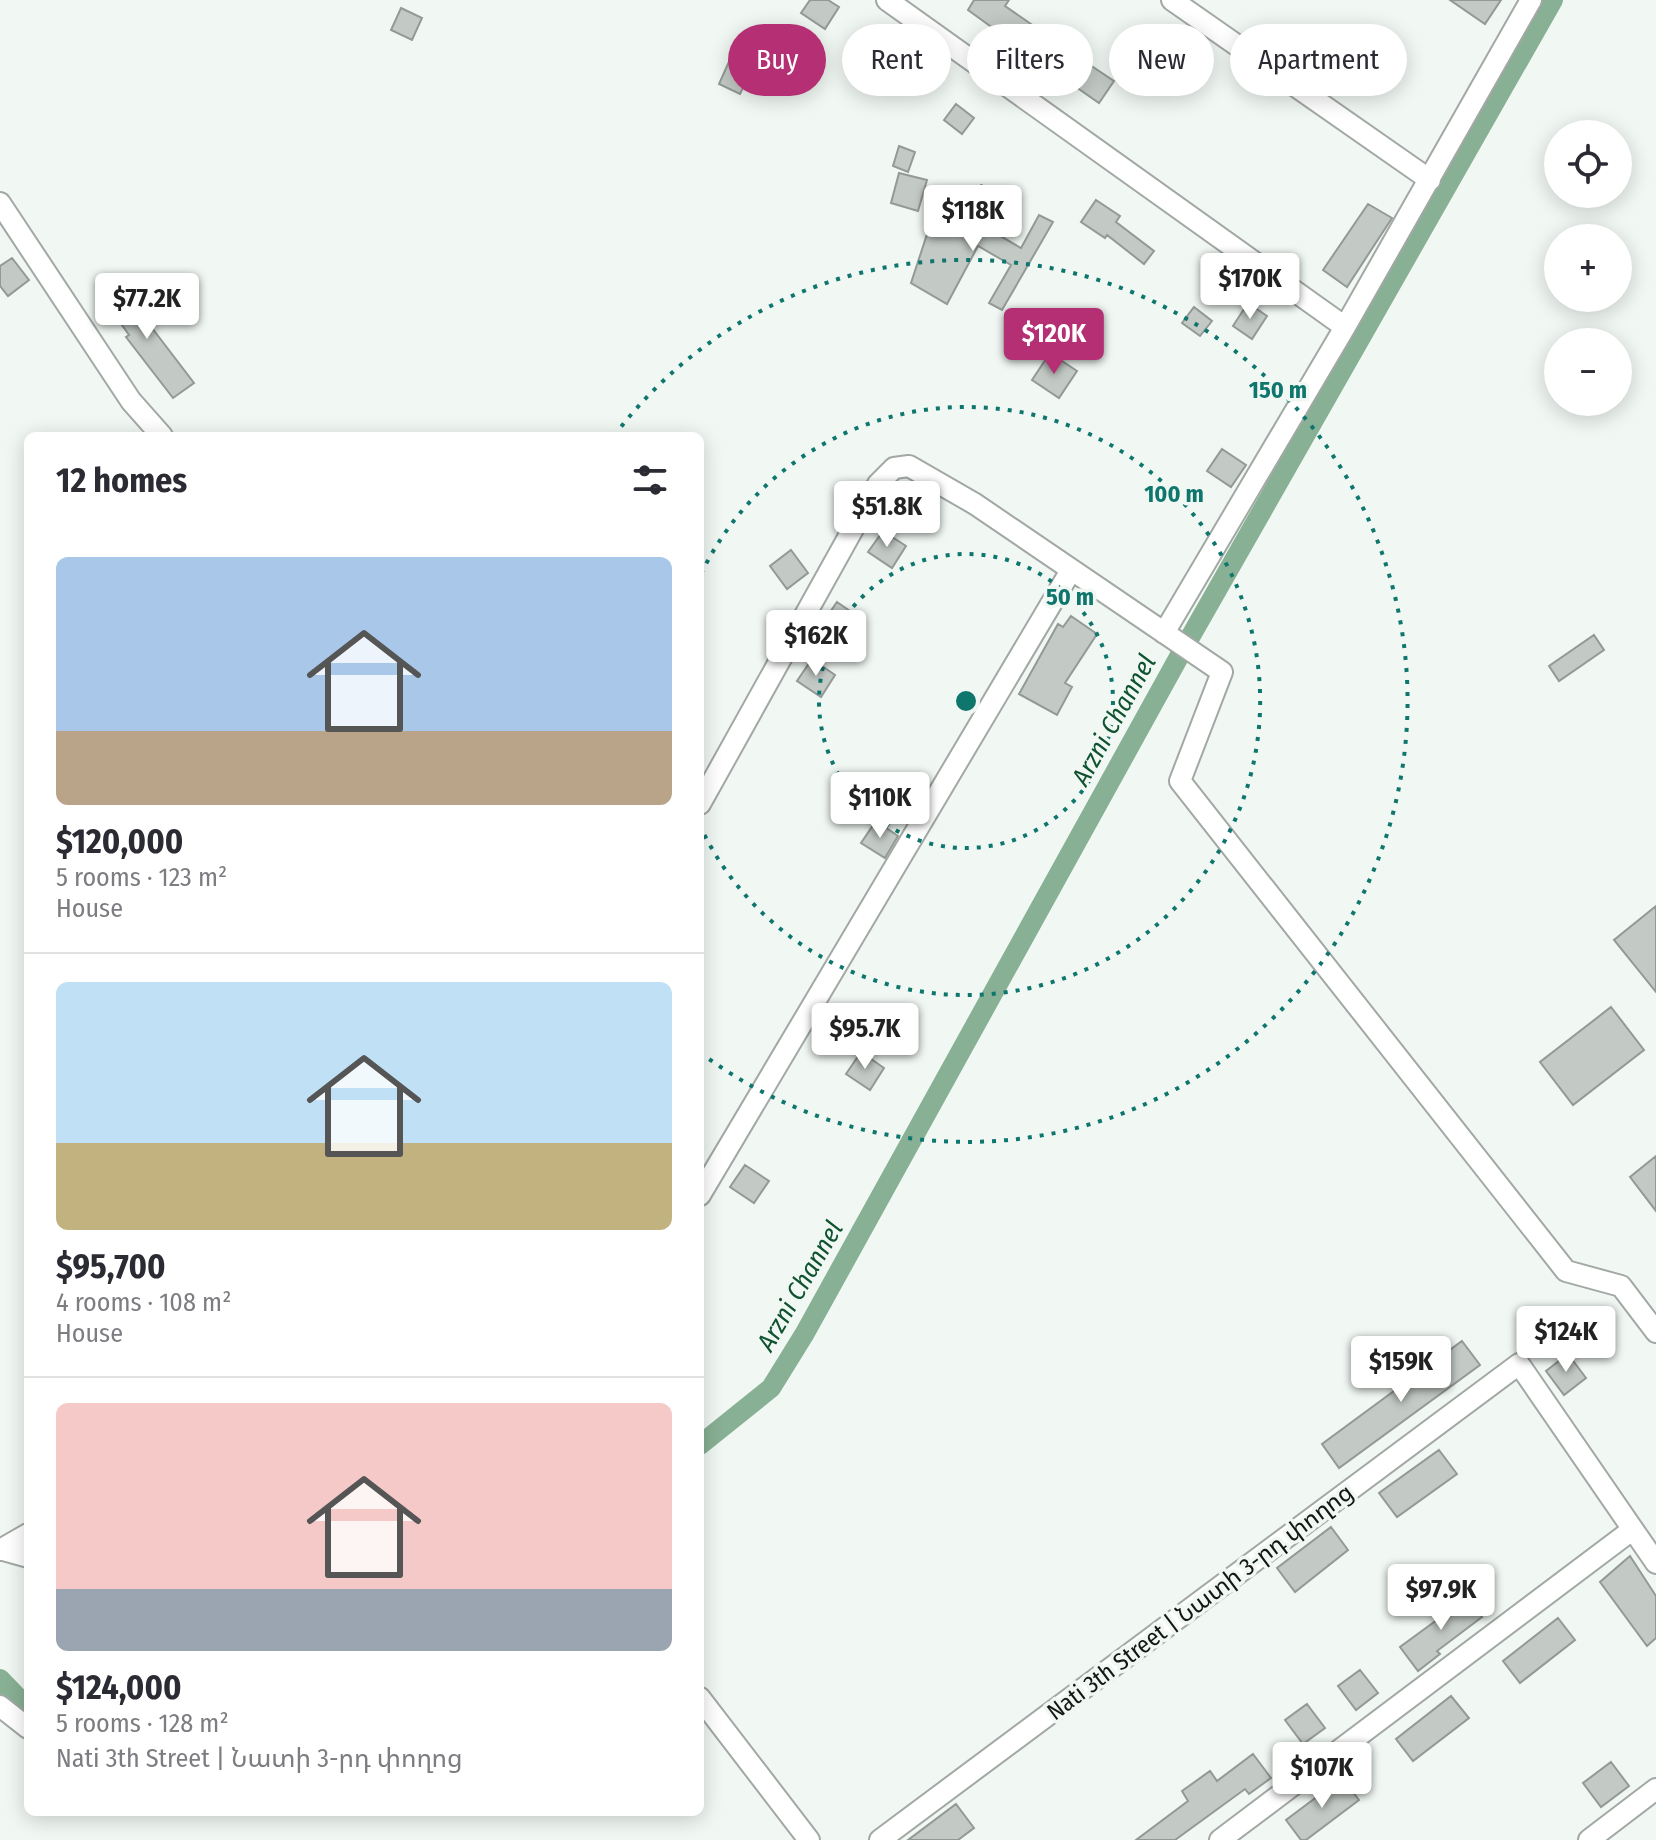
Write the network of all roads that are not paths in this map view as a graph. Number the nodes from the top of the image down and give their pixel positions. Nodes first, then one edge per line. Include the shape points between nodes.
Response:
1 (887, 0) edge
2 (1172, 0) edge
3 (1531, 0) edge
4 (1430, 180) junction
5 (0, 203) edge
6 (1345, 327) junction
7 (158, 432) edge
8 (1070, 572) junction
9 (1171, 638) junction
10 (704, 797) edge
11 (704, 1188) edge
12 (1656, 1332) edge
13 (1632, 1530) junction
14 (24, 1536) edge
15 (0, 1550) edge
16 (24, 1556) edge
17 (1656, 1563) edge
18 (704, 1703) edge
19 (0, 1706) edge
20 (24, 1725) edge
21 (1656, 1789) edge
22 (809, 1840) edge
23 (880, 1840) edge
24 (1220, 1840) edge
25 (1589, 1840) edge

1 - 6 street
2 - 4 street
3 - 4 street
4 - 6 street
5 - 7 street via 131,401
6 - 9 street
8 - 9 street
8 - 10 street via 975,504 909,466 894,468 878,484
8 - 11 street
9 - 12 street via 1222,672 1180,781 1566,1271 1621,1286
13 - 17 street
13 - 23 street, Nati 3th Street | Նատի 3-րդ փողոց via 1519,1364
13 - 24 street
14 - 15 street
15 - 16 street
18 - 22 street
19 - 20 street
21 - 25 street

